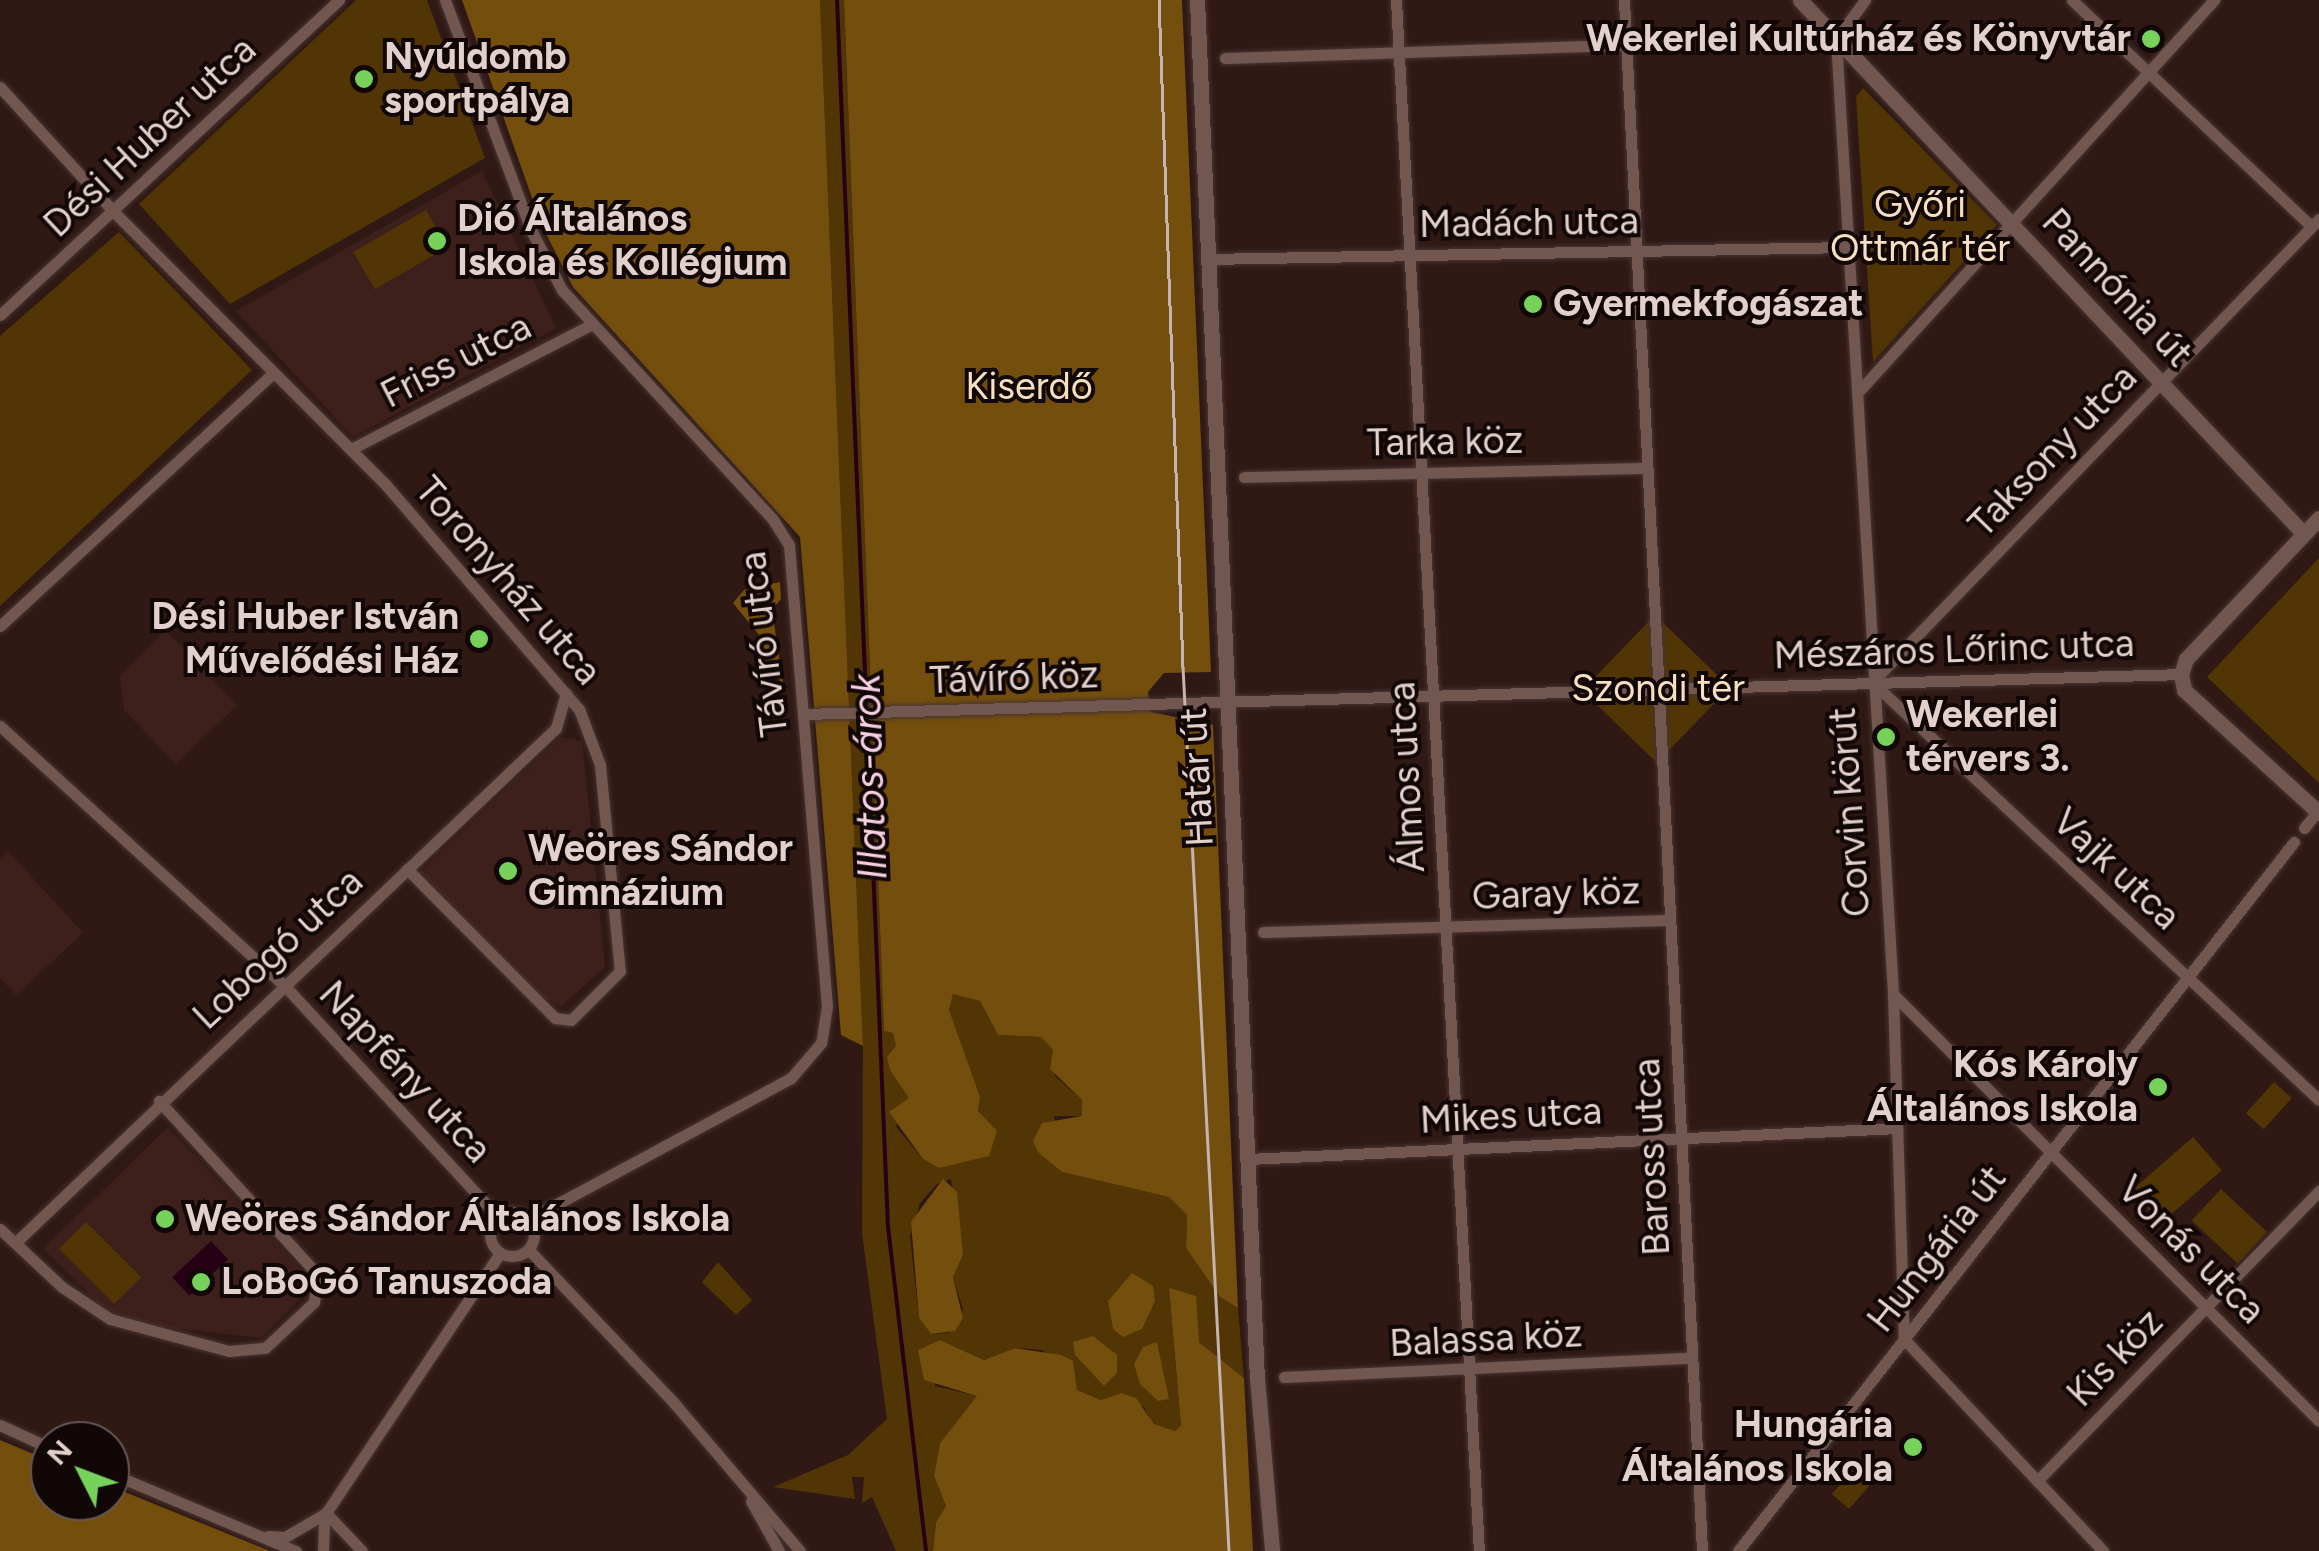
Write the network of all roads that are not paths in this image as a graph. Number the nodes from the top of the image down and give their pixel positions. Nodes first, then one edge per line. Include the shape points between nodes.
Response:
1 (339, 0) edge
2 (445, 0) edge
3 (1197, 0) edge
4 (1396, 0) edge
5 (1624, 0) edge
6 (1800, 0) edge
7 (1865, 0) edge
8 (2072, 0) edge
9 (2214, 0) edge
10 (1836, 39) junction
11 (1626, 45) junction
12 (1398, 52) junction
13 (1226, 58) dead end
14 (2149, 72) junction
15 (0, 87) edge
16 (115, 213) junction
17 (2316, 223) edge
18 (2011, 224) junction
19 (1851, 247) junction
20 (1636, 251) junction
21 (1409, 255) junction
22 (1207, 258) junction
23 (0, 316) edge
24 (588, 326) junction
25 (273, 373) junction
26 (2161, 383) junction
27 (1860, 390) junction
28 (352, 449) junction
29 (1647, 468) junction
30 (1420, 473) junction
31 (1244, 477) dead end
32 (2319, 518) edge
33 (2304, 534) junction
34 (0, 626) edge
35 (2181, 674) junction
36 (1872, 682) junction
37 (1658, 690) junction
38 (566, 693) junction
39 (1432, 695) junction
40 (1226, 701) junction
41 (804, 714) junction
42 (0, 726) edge
43 (2318, 812) edge
44 (2304, 828) dead end
45 (2294, 842) dead end
46 (407, 869) junction
47 (1670, 920) junction
48 (1445, 926) junction
49 (1263, 932) dead end
50 (2187, 978) junction
51 (284, 985) junction
52 (1893, 994) junction
53 (2319, 1100) edge
54 (159, 1101) junction
55 (1897, 1128) junction
56 (1681, 1138) junction
57 (1457, 1149) junction
58 (2051, 1152) junction
59 (1248, 1158) junction
60 (2319, 1191) edge
61 (498, 1217) junction
62 (529, 1220) junction
63 (0, 1229) edge
64 (16, 1242) junction
65 (529, 1250) junction
66 (500, 1253) junction
67 (2206, 1308) junction
68 (1904, 1340) junction
69 (1690, 1358) junction
70 (1469, 1372) junction
71 (1284, 1377) dead end
72 (2319, 1421) edge
73 (0, 1425) edge
74 (30, 1439) edge
75 (130, 1481) edge
76 (2037, 1481) junction
77 (742, 1484) junction
78 (326, 1513) junction
79 (268, 1536) junction
80 (296, 1551) edge
81 (323, 1551) edge
82 (362, 1551) edge
83 (779, 1551) edge
84 (800, 1551) edge
85 (1272, 1551) edge
86 (1479, 1551) edge
87 (1702, 1551) edge
88 (1738, 1551) edge
89 (2103, 1551) edge

1 - 16 street, Dési Huber utca
2 - 24 street, Távíró utca via 531,230
3 - 22 main road, Határ út
4 - 12 street, Álmos utca
5 - 11 street
6 - 10 main road, Pannónia út
7 - 10 street
8 - 14 street
9 - 14 street
10 - 18 main road, Pannónia út
10 - 19 street, Corvin körút
11 - 12 street
11 - 20 street
12 - 13 street
12 - 21 street, Álmos utca
14 - 17 street
14 - 18 street
15 - 16 street, Toronyház utca
16 - 23 street, Dési Huber utca
16 - 25 street, Toronyház utca
17 - 26 street, Taksony utca
18 - 26 main road, Pannónia út
18 - 27 street
19 - 20 street, Madách utca
19 - 27 street, Corvin körút
20 - 21 street, Madách utca
20 - 29 street
21 - 22 street, Madách utca
21 - 30 street, Álmos utca
22 - 40 main road, Határ út
24 - 28 street, Friss utca
24 - 41 street, Távíró utca via 782,532 793,562
25 - 28 street, Toronyház utca
25 - 34 street
26 - 33 main road, Pannónia út
26 - 36 street, Taksony utca
27 - 36 street, Corvin körút
28 - 38 street, Toronyház utca
29 - 30 street, Tarka köz
29 - 37 street
30 - 31 street, Tarka köz
30 - 39 street, Álmos utca
32 - 33 main road
33 - 35 main road via 2186,658
35 - 36 street, Mészáros Lőrinc utca
35 - 43 main road via 2184,690
36 - 37 street, Mészáros Lőrinc utca
36 - 50 street, Vajk utca
36 - 52 street, Corvin körút
37 - 39 street
37 - 47 street, Baross utca
38 - 46 street, Lobogó utca via 556,728
38 - 46 street, Toronyház utca via 591,730 600,765 622,952 612,981 571,1020 555,1018
39 - 40 street
39 - 48 street, Álmos utca
40 - 41 street, Távíró köz
40 - 59 main road, Határ út
41 - 62 street, Távíró utca via 827,1006 821,1043 807,1066 780,1085
42 - 51 street, Napfény utca
43 - 44 street
45 - 50 street, Hungária út
46 - 51 street, Lobogó utca
47 - 48 street, Garay köz
47 - 56 street, Baross utca
48 - 49 street, Garay köz
48 - 57 street, Álmos utca
50 - 53 street, Vajk utca
50 - 58 street, Hungária út
51 - 54 street, Lobogó utca
51 - 61 street, Napfény utca
52 - 55 street, Corvin körút
52 - 58 street, Vonás utca
54 - 64 street, Lobogó utca
54 - 64 street via 313,1265 321,1288 314,1302 265,1348 229,1351 110,1319 62,1287
55 - 56 street, Mikes utca
55 - 68 street, Corvin körút
56 - 57 street, Mikes utca
56 - 69 street, Baross utca
57 - 59 street, Mikes utca
57 - 70 street, Álmos utca
58 - 67 street, Vonás utca
58 - 68 street, Hungária út
59 - 85 main road, Határ út
60 - 67 street, Kis köz
61 - 62 street, Napfény utca via 514,1212
61 - 66 street, Napfény utca via 490,1235
62 - 65 street
63 - 64 street
65 - 66 street
65 - 77 street
66 - 78 street
67 - 72 street, Vonás utca
67 - 76 street, Kis köz
68 - 76 street
68 - 88 street, Hungária út
69 - 70 street, Balassa köz
69 - 87 street, Baross utca
70 - 71 street, Balassa köz
70 - 86 street, Álmos utca
73 - 74 street
75 - 79 street
76 - 89 street
77 - 83 street
77 - 84 street
78 - 79 street via 285,1537
78 - 81 street
78 - 82 street
79 - 80 street

